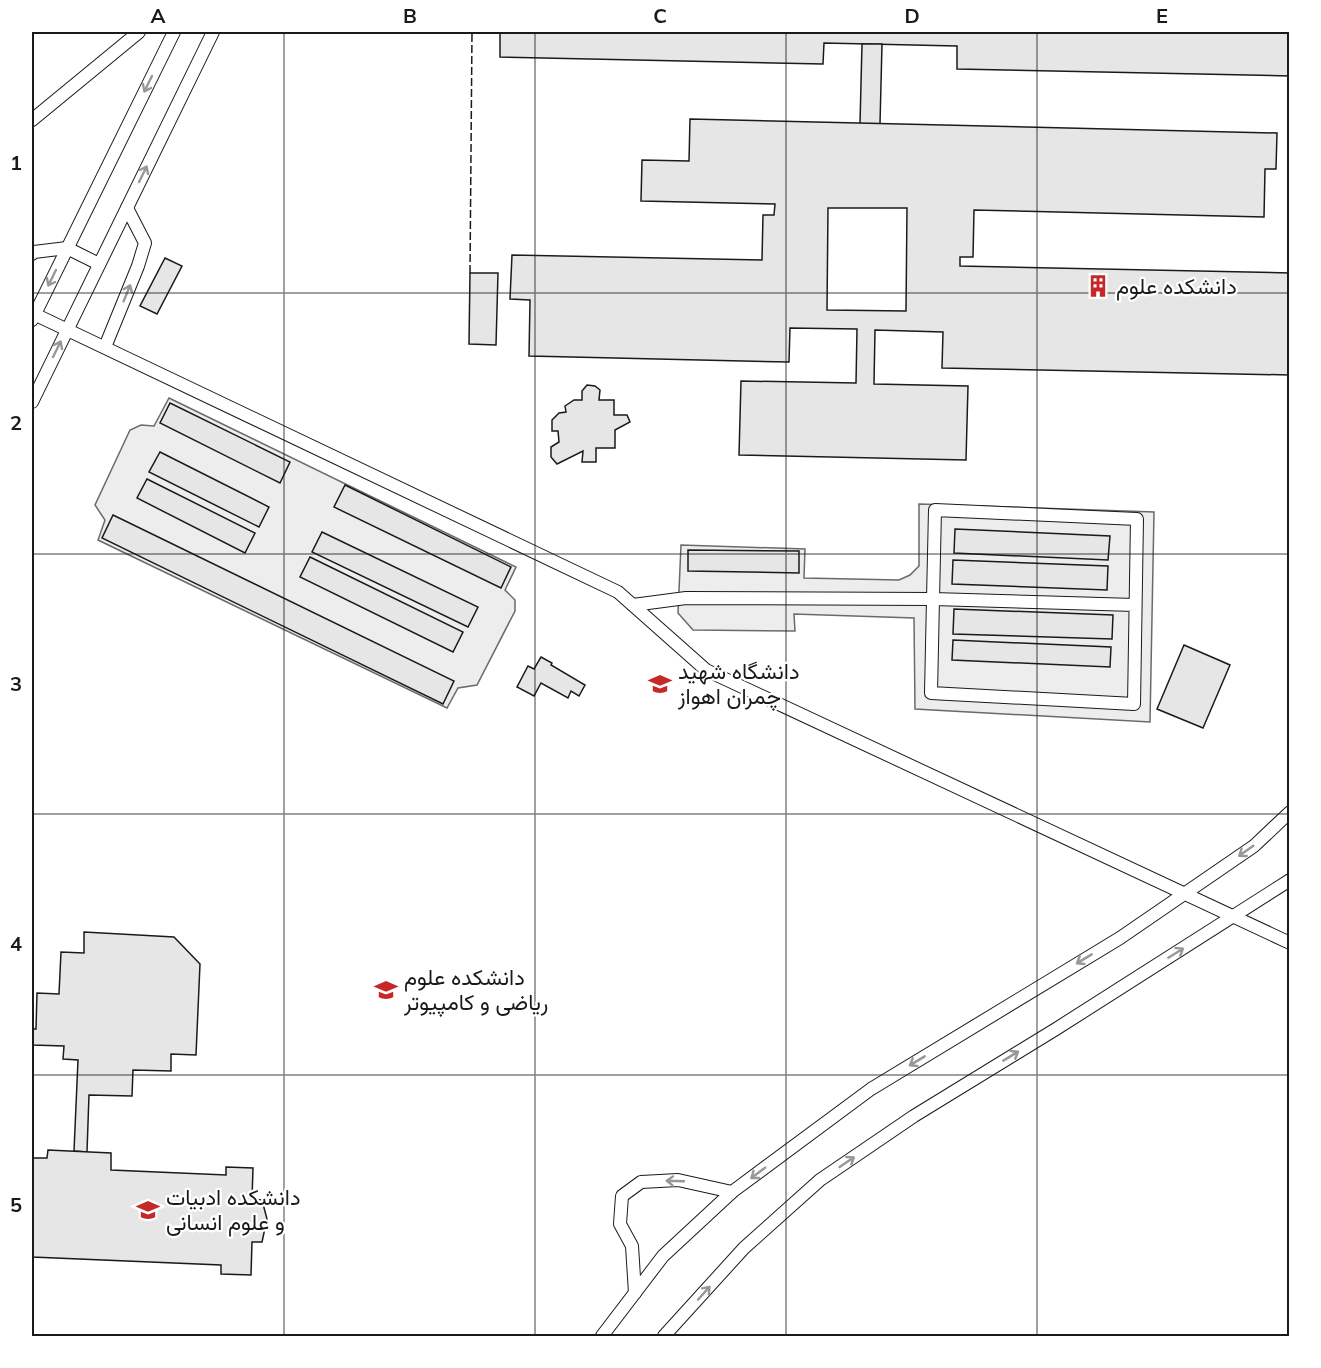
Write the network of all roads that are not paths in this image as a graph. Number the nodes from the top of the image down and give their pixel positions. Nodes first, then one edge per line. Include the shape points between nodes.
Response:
1 (140, 32) edge
2 (174, 32) edge
3 (213, 32) edge
4 (32, 120) edge
5 (126, 208) junction
6 (67, 248) junction
7 (32, 254) edge
8 (99, 264) junction
9 (33, 317) edge
10 (67, 329) junction
11 (105, 347) junction
12 (35, 386) edge
13 (32, 402) edge
14 (933, 599) junction
15 (633, 605) junction
16 (1136, 605) junction
17 (1290, 812) edge
18 (1290, 880) edge
19 (1184, 894) junction
20 (1233, 917) junction
21 (1290, 944) edge
22 (732, 1192) junction
23 (635, 1293) junction
24 (602, 1336) edge
25 (664, 1336) edge

1 - 4 lane
2 -> 6 lane
5 -> 3 lane
5 - 8 lane
11 -> 5 lane via 145,243
6 - 7 lane
6 - 8 lane
6 -> 9 lane
8 - 10 lane
9 - 10 lane
10 - 11 lane
12 -> 10 lane
11 - 15 lane via 618,592
12 - 13 lane
14 - 15 lane via 686,598
14 - 16 lane
14 - 16 lane via 935,510 1137,519
14 - 16 lane via 931,693 1134,704
15 - 19 lane via 706,670
17 -> 19 lane via 1254,846
18 - 20 lane
19 - 20 lane
19 -> 22 lane via 1120,938 871,1089
20 - 21 lane
25 -> 20 lane via 744,1248 820,1180 914,1116
22 - 23 lane via 663,1256
22 -> 23 lane via 678,1180 641,1182 622,1196 620,1224 632,1246
23 - 24 lane

